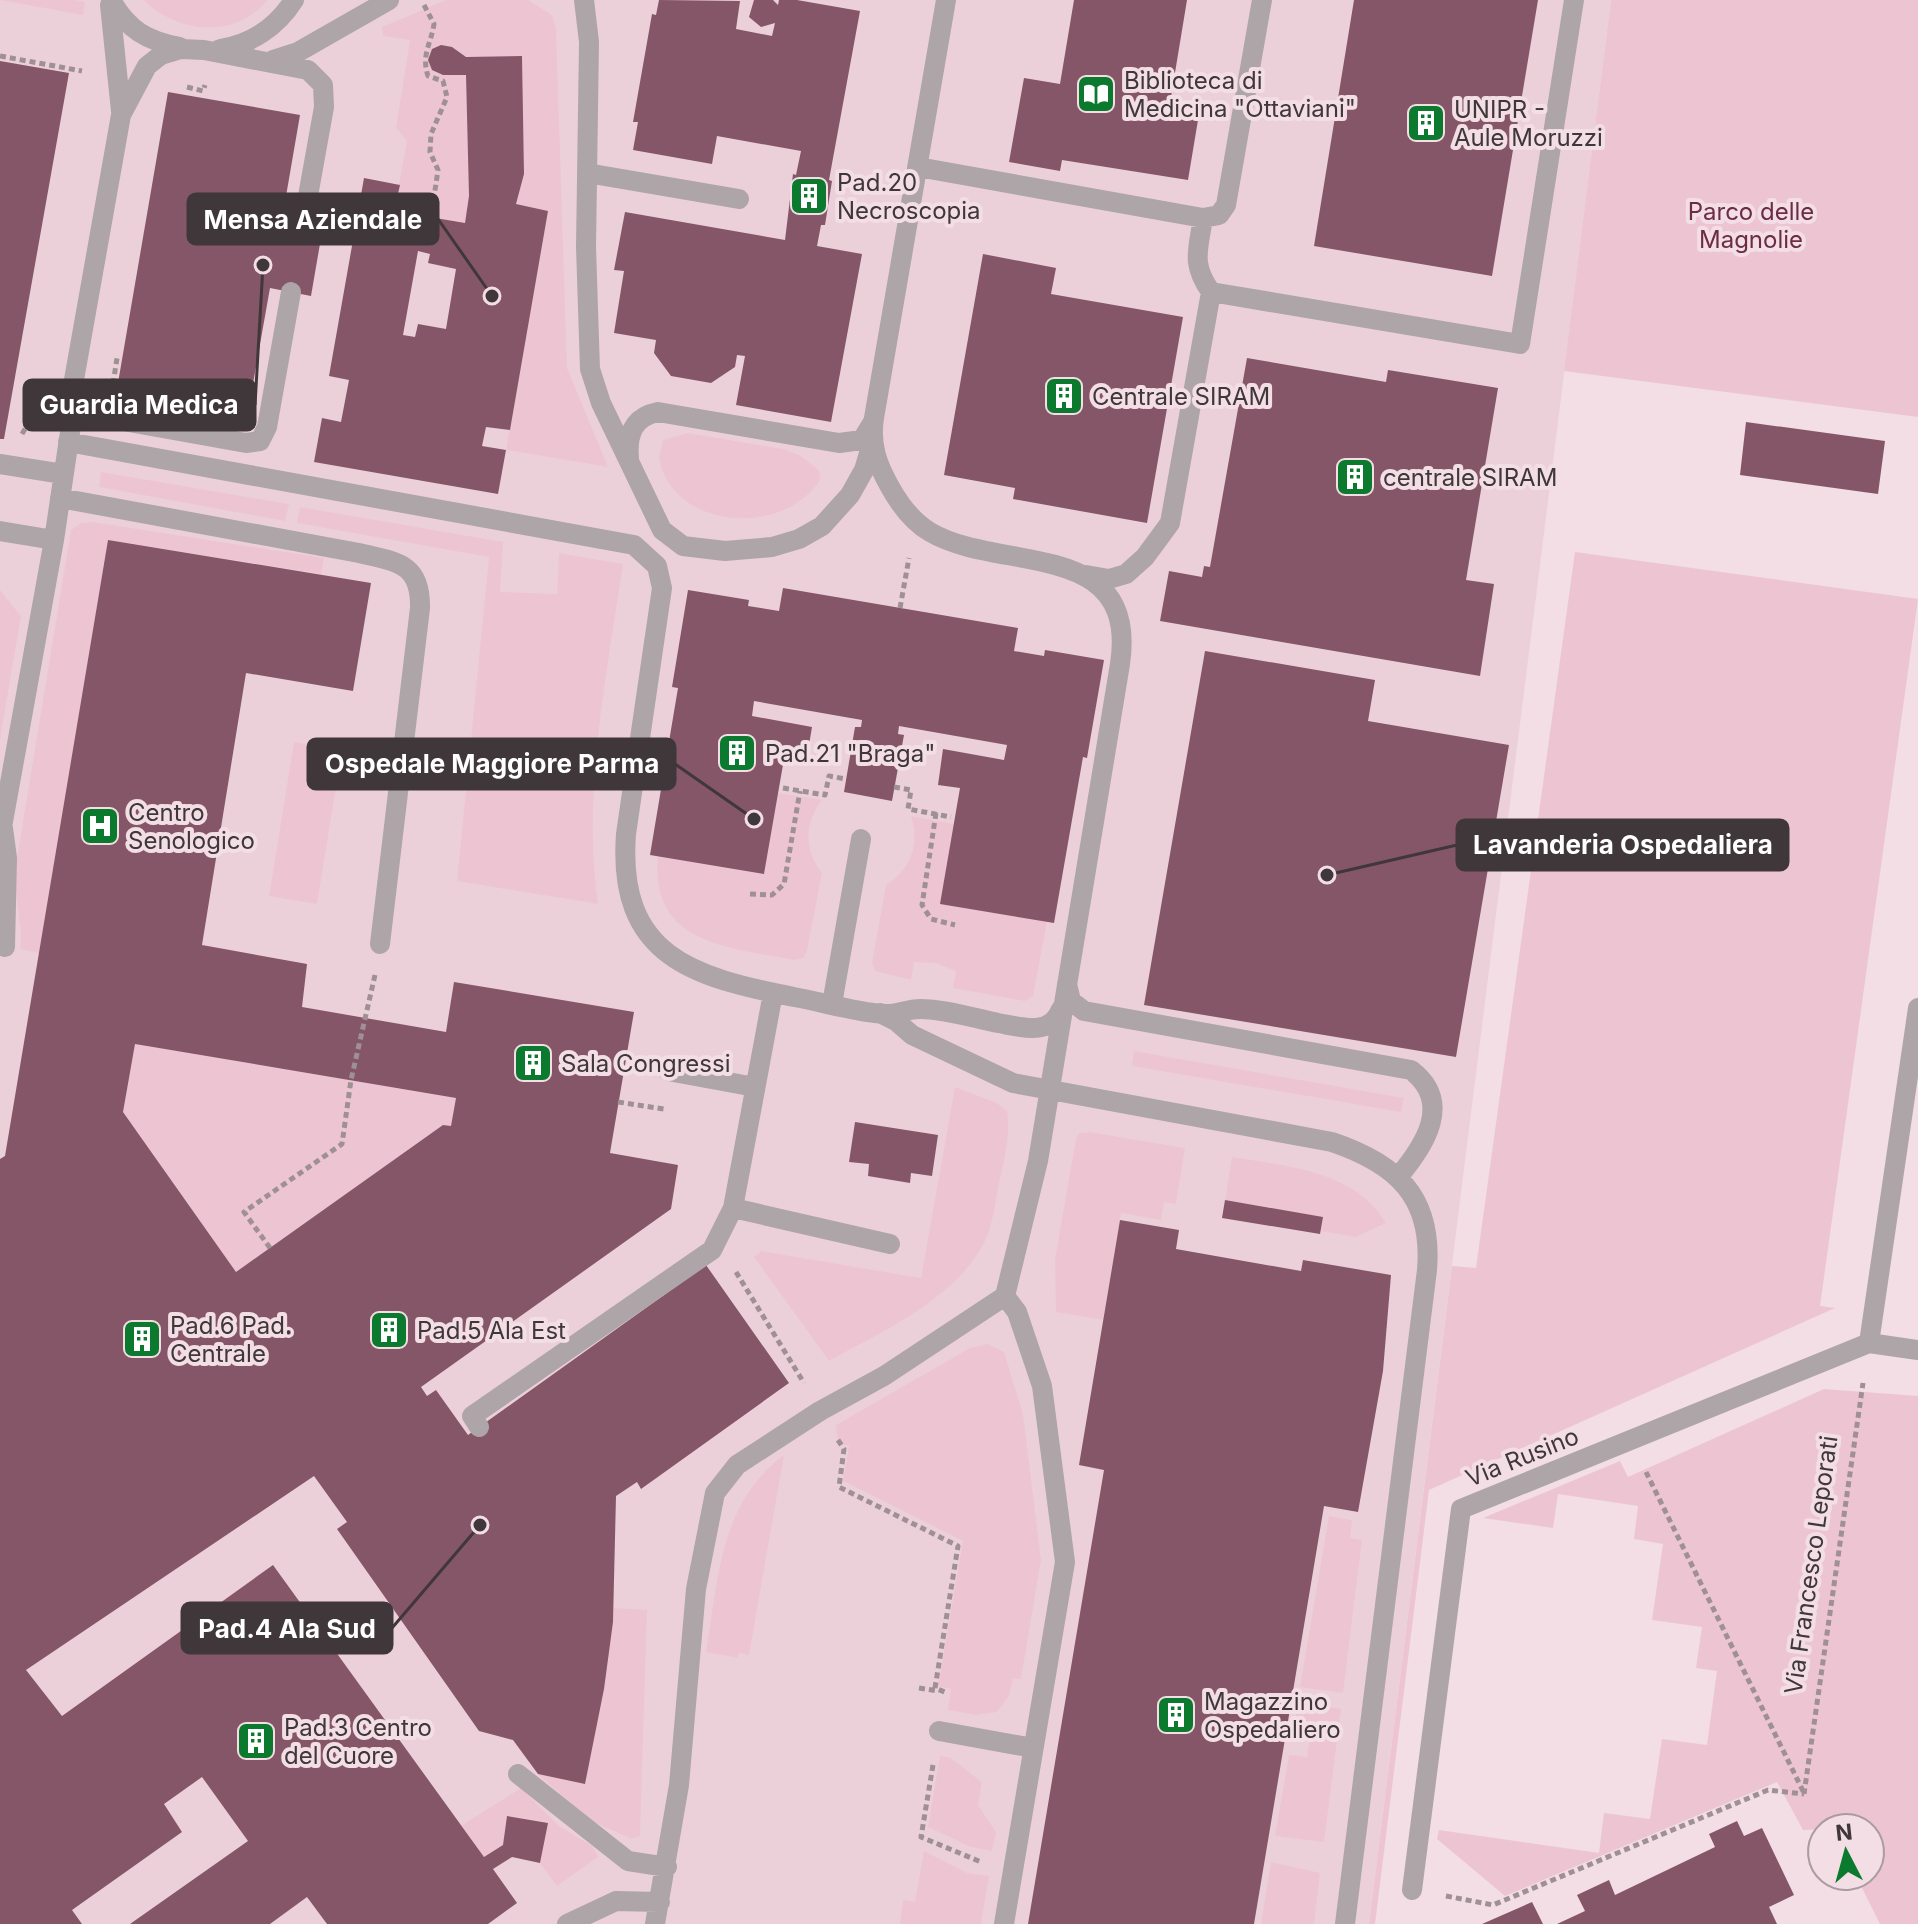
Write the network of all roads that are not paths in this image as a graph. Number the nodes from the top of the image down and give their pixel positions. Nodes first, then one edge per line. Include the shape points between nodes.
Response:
1 (110, 0) edge
2 (294, 0) edge
3 (389, 0) edge
4 (584, 0) edge
5 (946, 0) edge
6 (1262, 0) edge
7 (1574, 0) edge
8 (204, 50) junction
9 (257, 59) junction
10 (121, 115) junction
11 (918, 167) junction
12 (587, 173) junction
13 (739, 199) dead end
14 (1203, 218) junction
15 (301, 235) dead end
16 (291, 292) dead end
17 (1211, 292) junction
18 (73, 412) junction
19 (874, 418) junction
20 (872, 439) junction
21 (68, 442) junction
22 (0, 464) edge
23 (632, 468) junction
24 (63, 474) junction
25 (60, 498) junction
26 (0, 531) edge
27 (54, 540) junction
28 (670, 540) junction
29 (634, 545) junction
30 (1082, 574) junction
31 (662, 588) junction
32 (2, 833) edge
33 (861, 839) dead end
34 (380, 944) road end
35 (5, 947) dead end
36 (1067, 978) junction
37 (773, 993) junction
38 (832, 1004) junction
39 (1062, 1006) junction
40 (1918, 1008) edge
41 (880, 1013) junction
42 (668, 1071) dead end
43 (755, 1087) junction
44 (1048, 1091) junction
45 (1399, 1176) junction
46 (733, 1208) junction
47 (890, 1244) dead end
48 (1005, 1296) junction
49 (1869, 1343) junction
50 (1918, 1350) edge
51 (479, 1427) dead end
52 (939, 1731) road end
53 (1033, 1748) junction
54 (518, 1774) dead end
55 (667, 1867) junction
56 (1412, 1890) road end
57 (660, 1902) junction
58 (567, 1924) edge
59 (655, 1924) edge
60 (1004, 1924) edge
61 (1345, 1924) edge

1 - 8 street via 138,34
1 - 10 street
2 - 8 street via 263,34 234,47
3 - 9 street via 283,59
4 - 12 street via 589,42
5 - 11 street
6 - 14 street via 1226,205 1219,215
7 - 17 street via 1520,344
8 - 9 street
8 - 10 street via 181,49 154,59
9 - 15 street via 308,70 324,90
10 - 18 street via 72,391
11 - 14 street
11 - 19 street
12 - 13 street
12 - 23 street via 590,369
14 - 17 street via 1196,262
16 - 18 street via 267,427 260,441 246,443
17 - 30 street via 1170,523 1126,574 1109,579
18 - 21 street
19 - 20 street
19 - 23 street via 867,436 851,443 673,412 650,413 630,432
20 - 28 street via 850,495 812,533 742,551
20 - 30 street via 878,466 894,495 929,531
21 - 24 street
21 - 29 street
22 - 24 street
23 - 28 street
24 - 25 street
25 - 27 street
25 - 34 street via 359,553 414,574 420,608
26 - 27 street
27 - 32 street
28 - 29 street
28 - 31 street
29 - 31 street via 651,557
30 - 36 street via 1111,601 1119,618 1121,655
31 - 37 street via 626,834 626,887 646,932 669,957 713,979
32 - 35 street via 7,858
33 - 38 street
36 - 39 street
36 - 45 street via 1068,996 1084,1011 1411,1070 1429,1091 1433,1119 1426,1142
37 - 38 street
37 - 43 street
38 - 41 street
39 - 41 street via 1054,1021 1034,1029 921,1009
39 - 44 street
40 - 49 street
41 - 44 street via 912,1035 1013,1083
42 - 43 street
43 - 46 street
44 - 45 street via 1332,1142
44 - 48 street via 1038,1161
45 - 61 street via 1420,1209 1428,1258
46 - 47 street
46 - 51 street via 712,1250 472,1416
48 - 53 street via 1017,1312 1042,1386 1065,1562
48 - 55 street via 737,1465 715,1493 696,1589
49 - 50 street
49 - 56 street, Via Rusino via 1461,1509
52 - 53 street
53 - 60 street
54 - 55 street via 628,1861
55 - 57 street
57 - 58 street via 616,1901
57 - 59 street

